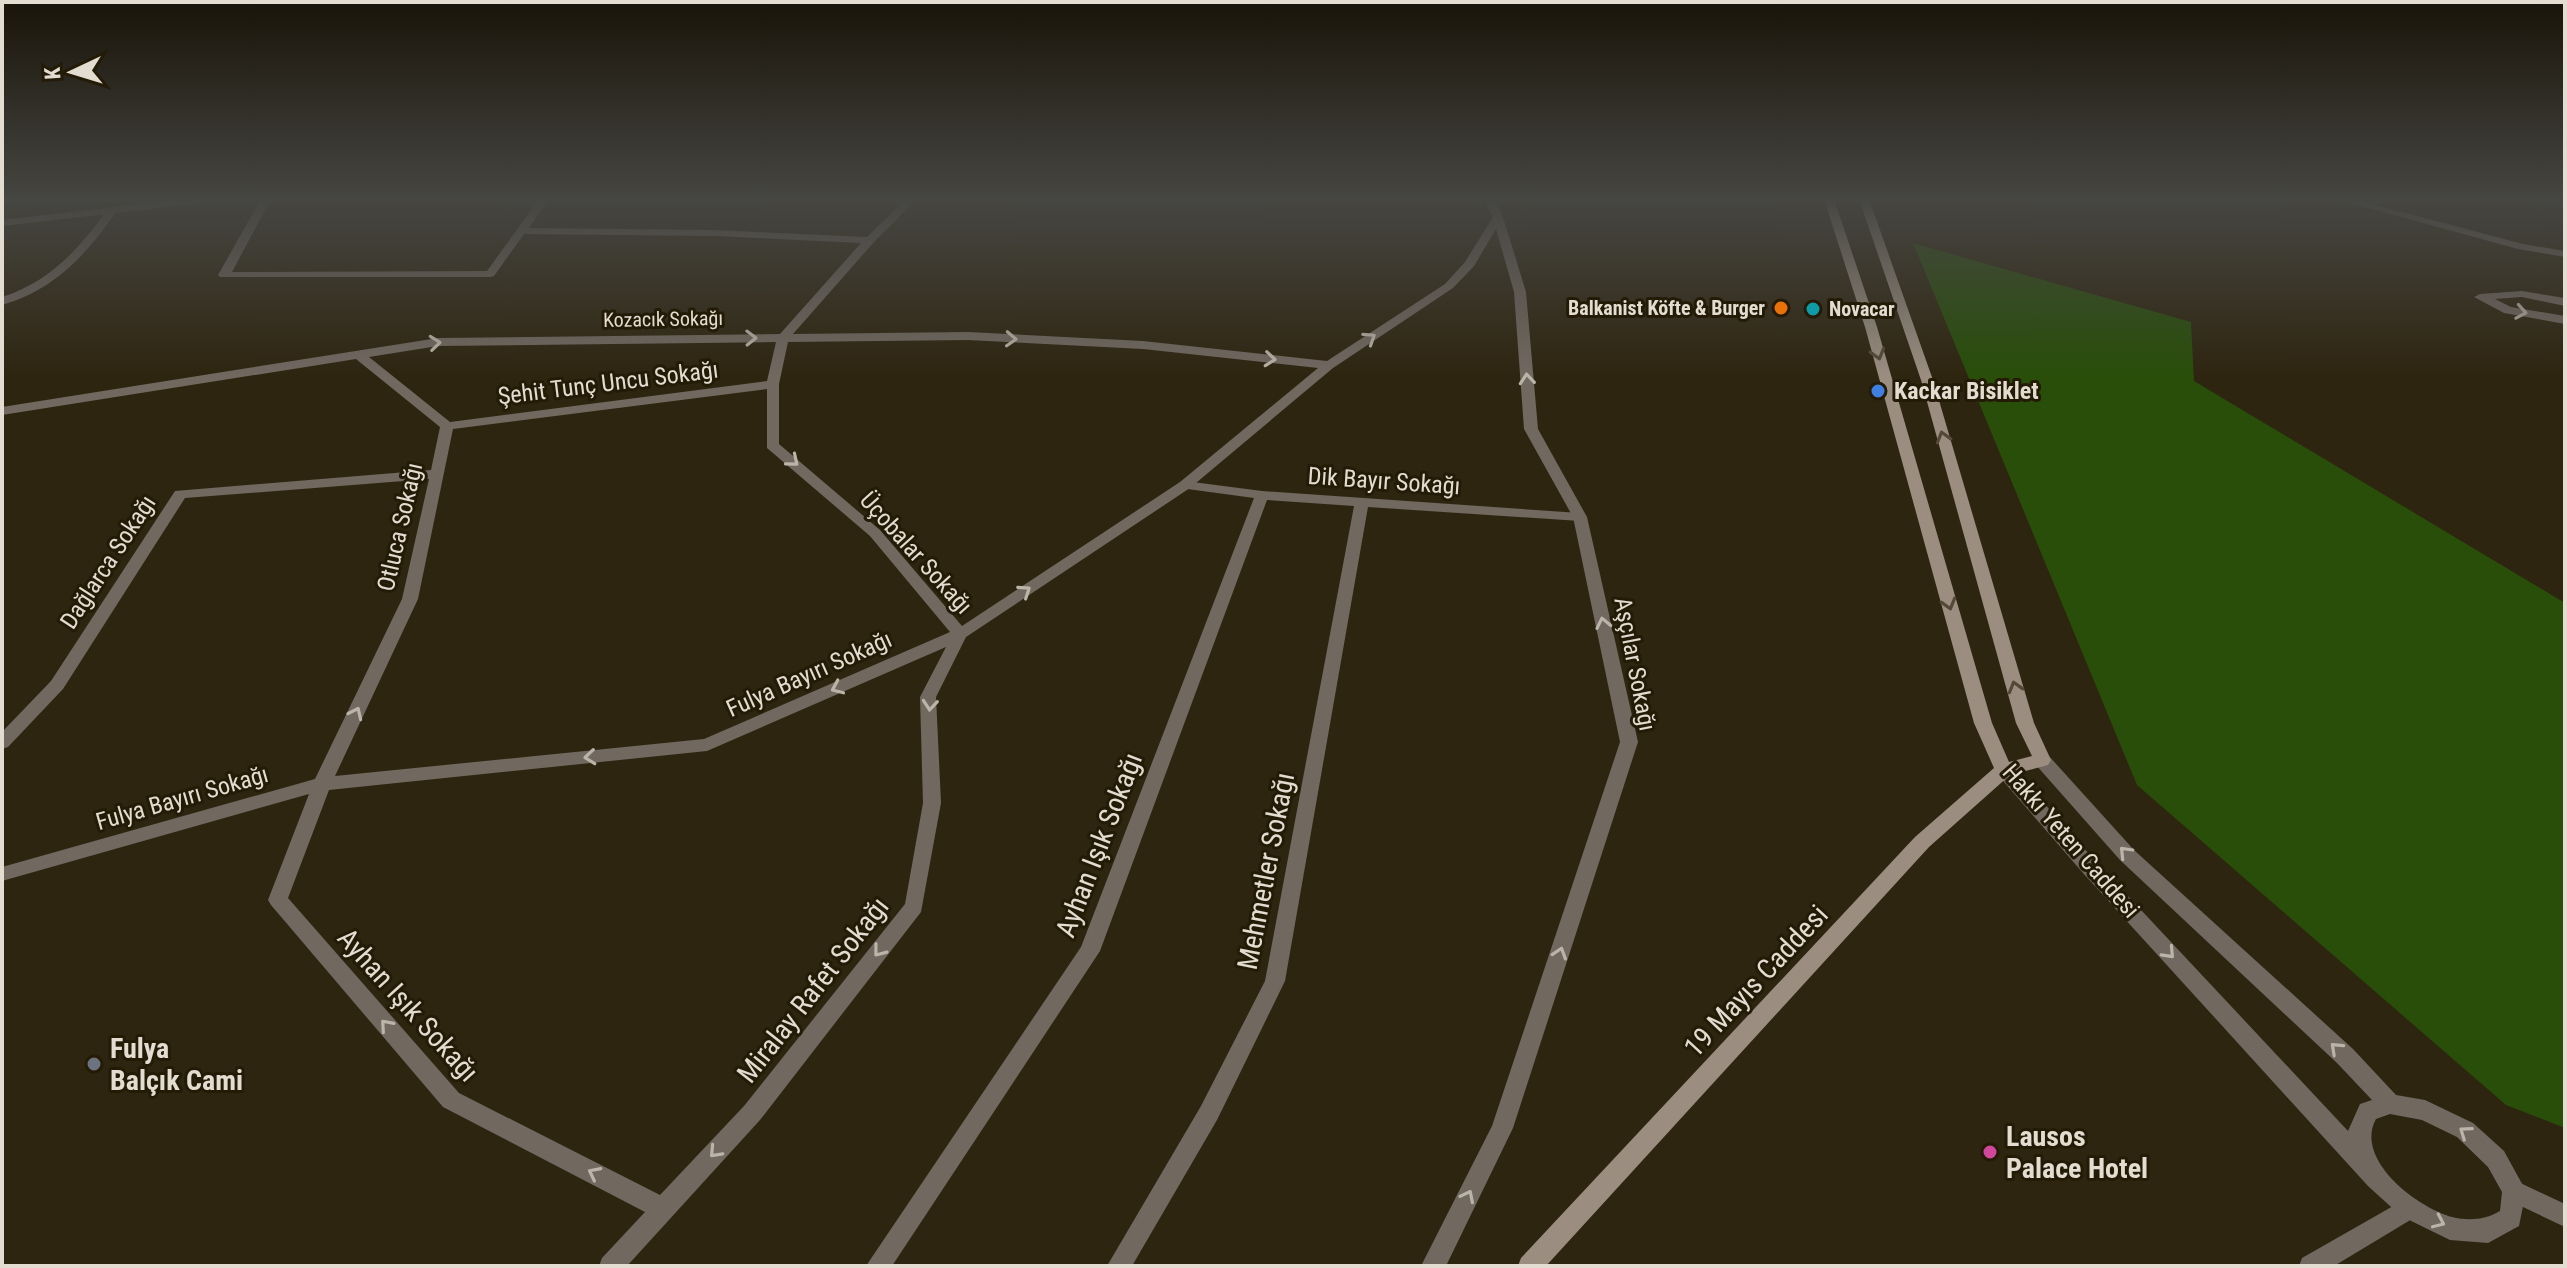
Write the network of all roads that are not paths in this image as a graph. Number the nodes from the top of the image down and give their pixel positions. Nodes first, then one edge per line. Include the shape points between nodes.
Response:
1 (76, 258) edge
2 (233, 258) edge
3 (501, 258) edge
4 (854, 258) edge
5 (1473, 258) edge
6 (1510, 258) edge
7 (1848, 258) edge
8 (1885, 258) edge
9 (2, 301) edge
10 (2565, 302) edge
11 (2565, 320) edge
12 (783, 338) junction
13 (358, 354) junction
14 (1329, 365) junction
15 (773, 384) junction
16 (2, 411) edge
17 (447, 426) junction
18 (437, 474) junction
19 (1185, 485) junction
20 (1262, 495) junction
21 (1362, 500) junction
22 (1580, 517) junction
23 (960, 634) junction
24 (2, 743) edge
25 (2042, 760) junction
26 (2004, 770) junction
27 (322, 784) junction
28 (2, 874) edge
29 (2390, 1104) junction
30 (2376, 1178) junction
31 (2514, 1191) junction
32 (2409, 1208) junction
33 (663, 1209) junction
34 (2565, 1216) edge
35 (611, 1266) edge
36 (878, 1266) edge
37 (1119, 1266) edge
38 (1433, 1266) edge
39 (1530, 1266) edge
40 (2311, 1266) edge

1 - 9 street via 24,296
2 - 3 street via 224,275 490,274
4 - 12 street, Üçobalar Sokağı
14 -> 5 street, Fulya Bayırı Sokağı via 1449,286
22 -> 6 street, Aşçılar Sokağı via 1531,429 1520,292
7 -> 26 main road, Hakkı Yeten Caddesi via 1983,723
25 -> 8 main road, Hakkı Yeten Caddesi via 2025,723 1927,380
10 -> 11 street via 2522,294 2480,297 2508,310
13 -> 12 street, Kozacık Sokağı via 438,342
12 -> 14 street, Kozacık Sokağı via 968,336 1143,345
12 - 15 street, Üçobalar Sokağı
13 - 16 street, Kozacık Sokağı
13 - 17 street
14 - 19 street, Fulya Bayırı Sokağı
15 - 17 street, Şehit Tunç Uncu Sokağı
15 -> 23 street, Üçobalar Sokağı via 772,445 875,533
17 - 18 street, Otluca Sokağı
18 - 24 street, Dağlarca Sokağı via 180,494 57,685
27 -> 18 street, Otluca Sokağı via 410,599
19 - 20 street, Dik Bayır Sokağı
23 -> 19 street, Fulya Bayırı Sokağı
20 - 21 street, Dik Bayır Sokağı
20 - 36 street, Ayhan Işık Sokağı via 1090,951
21 - 22 street, Dik Bayır Sokağı
21 - 37 street, Mehmetler Sokağı via 1275,981 1209,1113
38 -> 22 street, Aşçılar Sokağı via 1502,1128 1629,742
23 -> 27 street, Fulya Bayırı Sokağı via 707,745
23 -> 33 street, Miralay Rafet Sokağı via 928,697 932,803 914,906 752,1113
25 - 26 main road, 19 Mayıs Caddesi
29 -> 25 street, Hakkı Yeten Caddesi via 2127,855
26 -> 30 street, Hakkı Yeten Caddesi
26 - 39 main road, 19 Mayıs Caddesi via 1922,842
27 - 28 street, Fulya Bayırı Sokağı
33 -> 27 street, Ayhan Işık Sokağı via 451,1100 278,900
29 - 30 street, Hakkı Yeten Caddesi via 2368,1111 2357,1128 2359,1151
31 -> 29 street via 2496,1159 2465,1130 2425,1110
30 - 32 street, Hakkı Yeten Caddesi
32 -> 31 street, Hakkı Yeten Caddesi via 2450,1228 2488,1231 2511,1218
31 - 34 street
32 - 40 street
33 - 35 street, Miralay Rafet Sokağı

